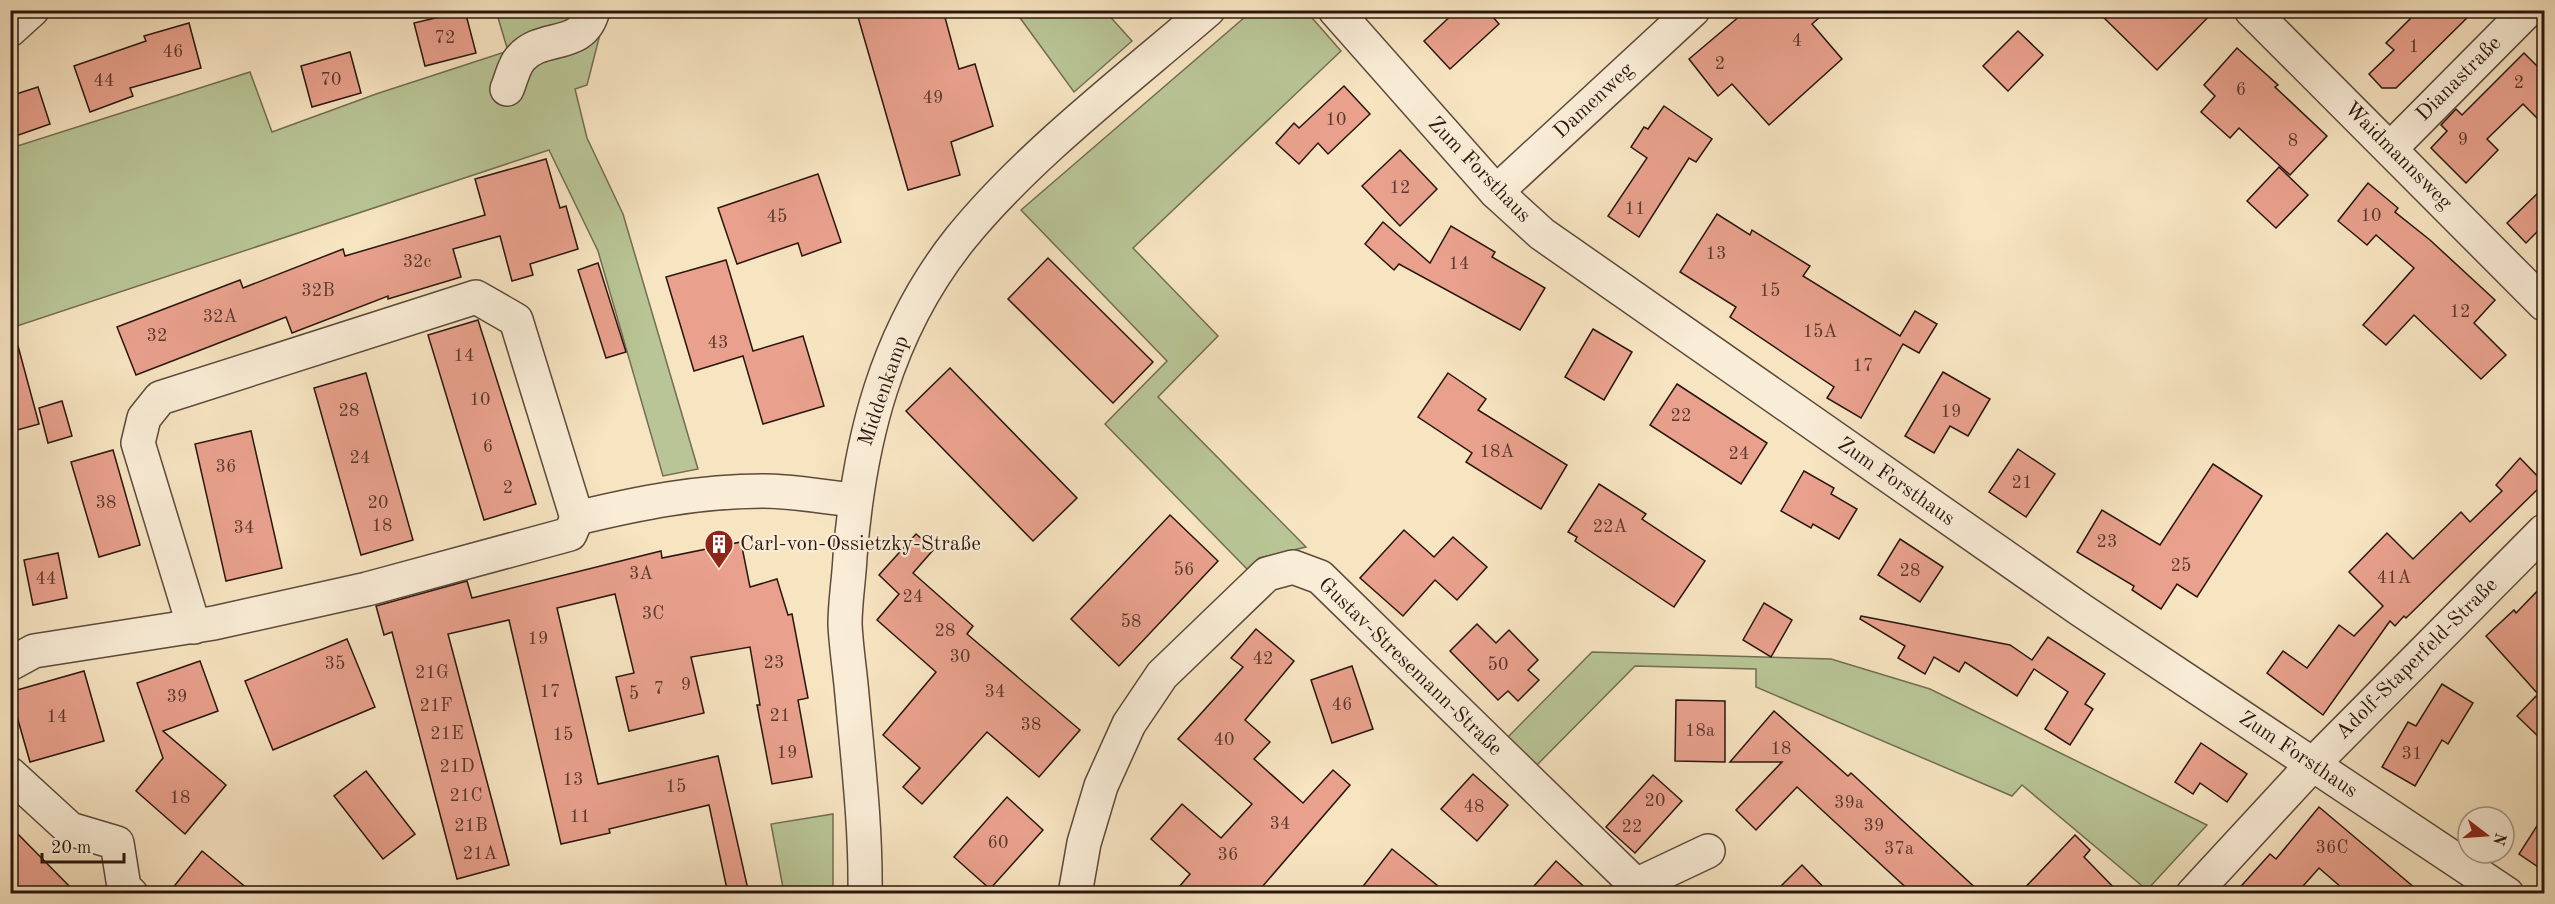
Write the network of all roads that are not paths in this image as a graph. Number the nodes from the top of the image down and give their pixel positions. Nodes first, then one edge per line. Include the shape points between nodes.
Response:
1 (32, 10) edge
2 (593, 10) edge
3 (1208, 10) edge
4 (1335, 10) edge
5 (1693, 10) edge
6 (2251, 10) edge
7 (2528, 10) edge
8 (10, 30) edge
9 (507, 89) dead end
10 (2391, 148) junction
11 (1496, 192) junction
12 (2544, 304) edge
13 (855, 500) junction
14 (577, 518) junction
15 (2544, 531) edge
16 (194, 627) junction
17 (10, 664) edge
18 (2312, 765) junction
19 (10, 774) edge
20 (1708, 851) dead end
21 (1632, 889) edge
22 (131, 894) edge
23 (865, 894) edge
24 (1075, 894) edge
25 (2193, 894) edge
26 (2507, 894) edge

1 - 8 street
2 - 9 street via 590,22 579,34 531,49 520,58
3 - 13 street, Middenkamp via 1080,119 960,239 916,304 885,375 863,450
4 - 11 street, Zum Forsthaus
5 - 11 street, Damenweg
6 - 10 street, Waidmannsweg
7 - 10 street, Dianastraße
10 - 12 street, Waidmannsweg
11 - 18 street, Zum Forsthaus via 1542,234 1642,307
13 - 14 street via 765,491 691,495
13 - 23 street, Middenkamp via 845,623 862,800
14 - 16 street via 570,534 368,589
14 - 16 street via 516,320 476,297 160,398 144,418 138,443
15 - 18 street, Adolf-Staperfeld-Straße
16 - 17 street via 34,651
18 - 25 street, Adolf-Staperfeld-Straße
18 - 26 street, Zum Forsthaus
19 - 22 street via 70,829 117,843 124,886
20 - 21 street, Gustav-Stresemann-Straße
21 - 24 street, Gustav-Stresemann-Straße via 1320,577 1293,567 1266,574 1162,675 1129,724 1101,786 1084,843

